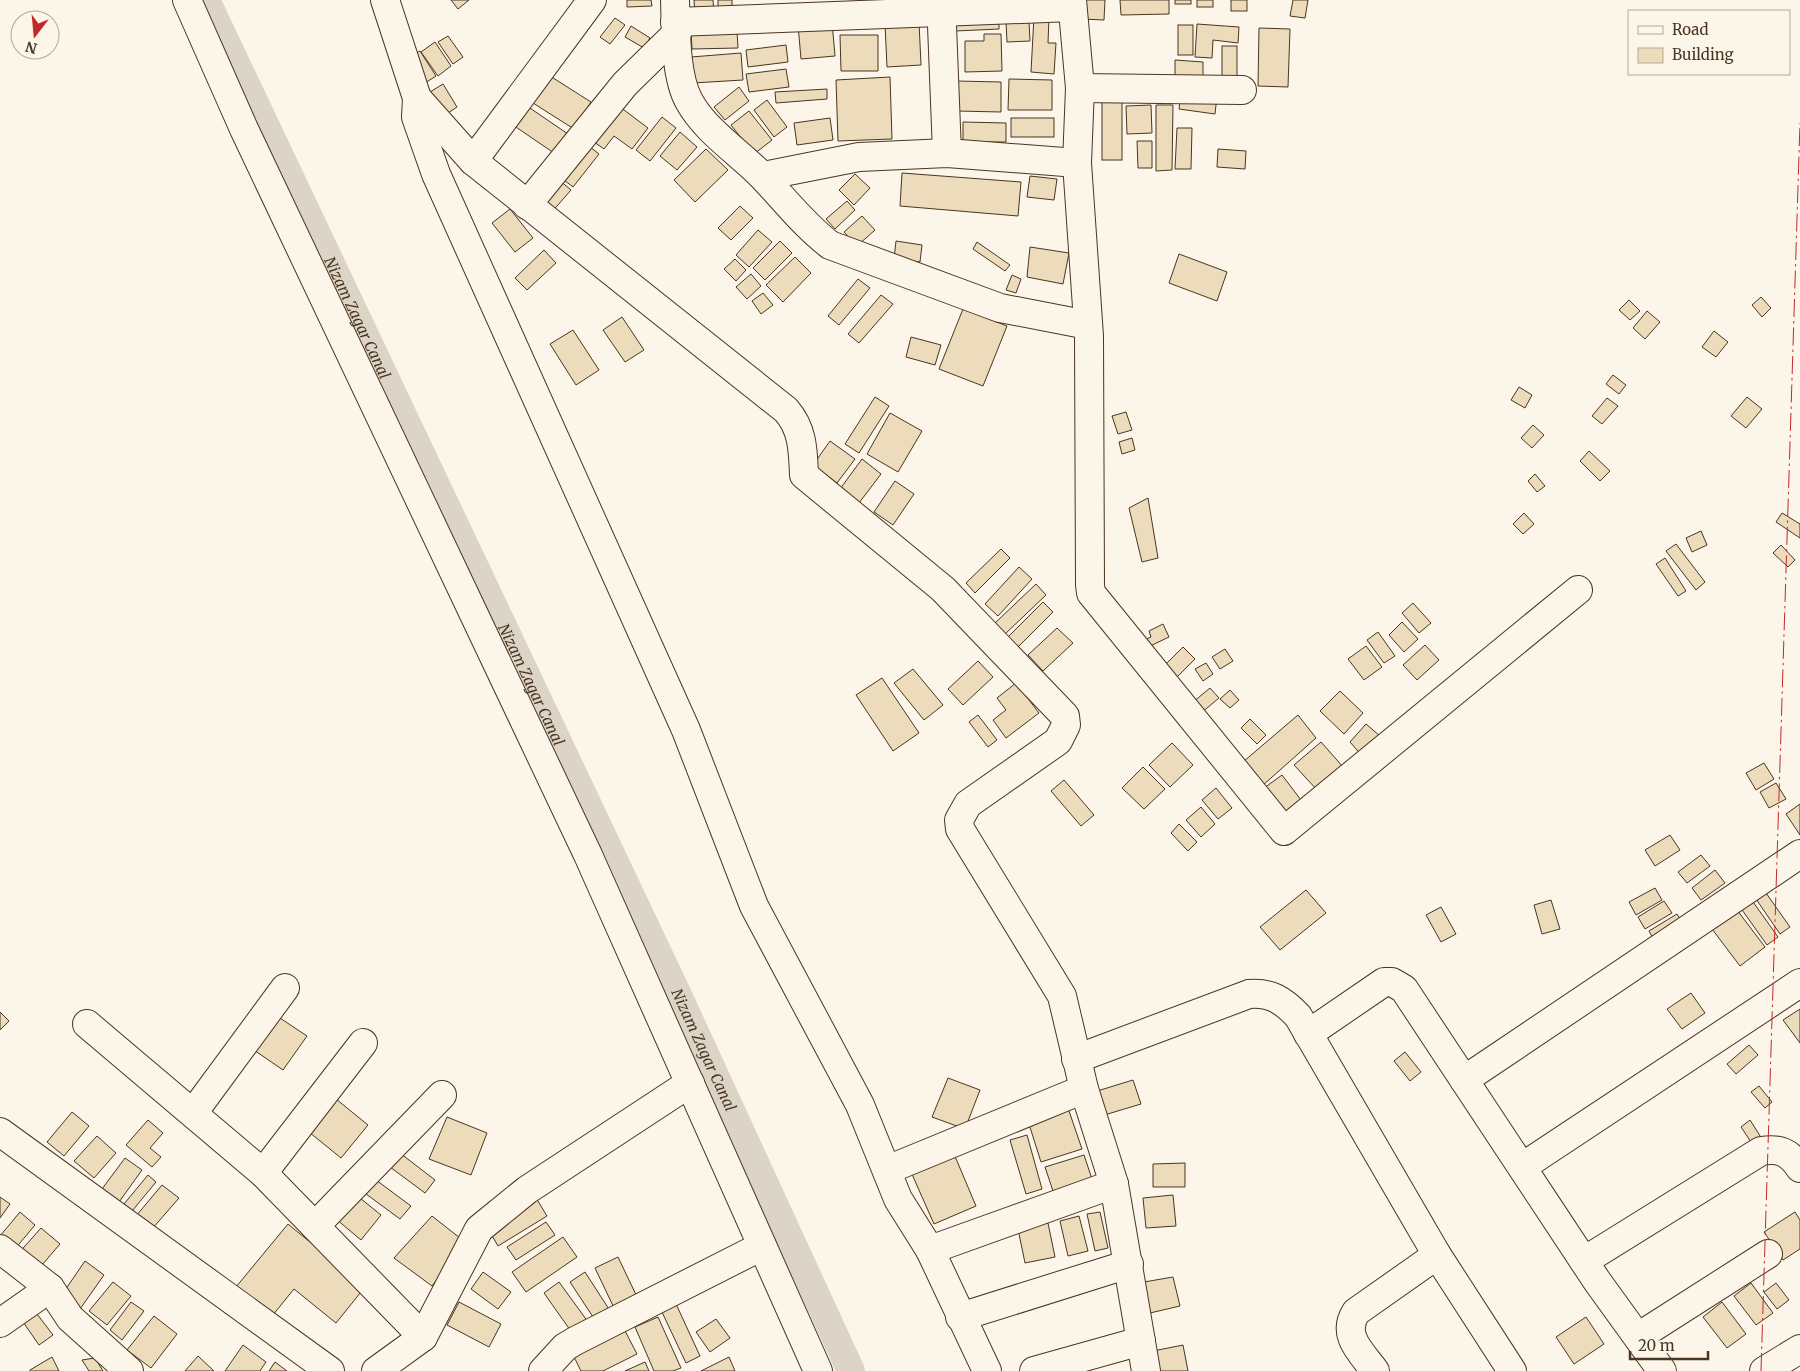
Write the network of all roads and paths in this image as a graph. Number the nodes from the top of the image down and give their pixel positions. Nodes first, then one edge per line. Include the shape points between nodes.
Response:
1 (187, 0) edge
2 (385, 0) edge
3 (592, 0) edge
4 (1072, 4) edge
5 (941, 6) edge
6 (676, 18) edge
7 (1080, 88) junction
8 (1242, 90) dead end
9 (417, 98) junction
10 (947, 153) junction
11 (473, 160) junction
12 (1077, 162) junction
13 (762, 176) junction
14 (527, 205) junction
15 (1088, 324) junction
16 (1578, 590) dead end
17 (1800, 854) edge
18 (1800, 983) edge
19 (285, 988) dead end
20 (87, 1024) dead end
21 (1308, 1034) junction
22 (363, 1042) dead end
23 (1076, 1059) junction
24 (1464, 1080) junction
25 (690, 1083) junction
26 (1084, 1089) junction
27 (442, 1094) dead end
28 (193, 1113) junction
29 (0, 1132) edge
30 (1522, 1167) junction
31 (1800, 1168) edge
32 (887, 1170) junction
33 (263, 1173) junction
34 (1114, 1184) junction
35 (315, 1226) junction
36 (762, 1246) junction
37 (0, 1249) edge
38 (930, 1250) junction
39 (1768, 1254) dead end
40 (1437, 1255) junction
41 (1584, 1261) junction
42 (1129, 1264) junction
43 (50, 1288) junction
44 (960, 1317) junction
45 (0, 1322) edge
46 (423, 1337) junction
47 (1638, 1337) junction
48 (1141, 1341) junction
49 (1800, 1349) edge
50 (129, 1371) edge
51 (330, 1371) edge
52 (376, 1371) edge
53 (543, 1371) edge
54 (818, 1371) edge
55 (987, 1371) edge
56 (1034, 1371) edge
57 (1146, 1371) edge
58 (1375, 1371) edge
59 (1512, 1371) edge
60 (1662, 1371) edge
61 (1764, 1371) edge

1 - 25 street via 244,129 588,855
2 - 9 street
3 - 11 street
4 - 5 street
4 - 7 street
5 - 6 street
5 - 10 street
6 - 13 street via 682,84 689,102 711,128
6 - 14 street
7 - 8 street
7 - 12 street
9 - 11 street
9 - 32 street via 416,117 436,174 686,730 752,900 860,1105
10 - 12 street
10 - 13 street via 859,157
11 - 14 street
12 - 15 street
13 - 15 street via 810,229 830,244 1000,308
14 - 23 street via 786,410 802,442 804,475 943,589 1065,716 1066,725 1058,742 968,804 959,820 960,829 1062,996
15 - 16 street via 1091,593 1284,831
17 - 24 street
18 - 30 street
19 - 28 street
20 - 28 street
21 - 23 street via 1298,1016 1278,998 1264,993 1249,994
21 - 24 street via 1384,982 1392,982 1404,989
21 - 40 street
22 - 33 street
23 - 26 street
24 - 30 street
25 - 36 street
25 - 46 street via 528,1190 479,1229
26 - 32 street
26 - 34 street
27 - 35 street
28 - 33 street
29 - 51 street
30 - 41 street
31 - 41 street via 1784,1151 1761,1151
32 - 38 street via 898,1199
33 - 35 street
34 - 38 street
34 - 42 street
35 - 46 street
36 - 53 street via 564,1347
36 - 54 street
37 - 43 street
38 - 44 street
39 - 47 street
40 - 58 street via 1356,1312 1350,1321 1349,1331
40 - 59 street
41 - 47 street
42 - 44 street
42 - 48 street
43 - 45 street
43 - 50 street via 70,1318
44 - 55 street
46 - 52 street
47 - 60 street
48 - 56 street
48 - 57 street
49 - 61 street

